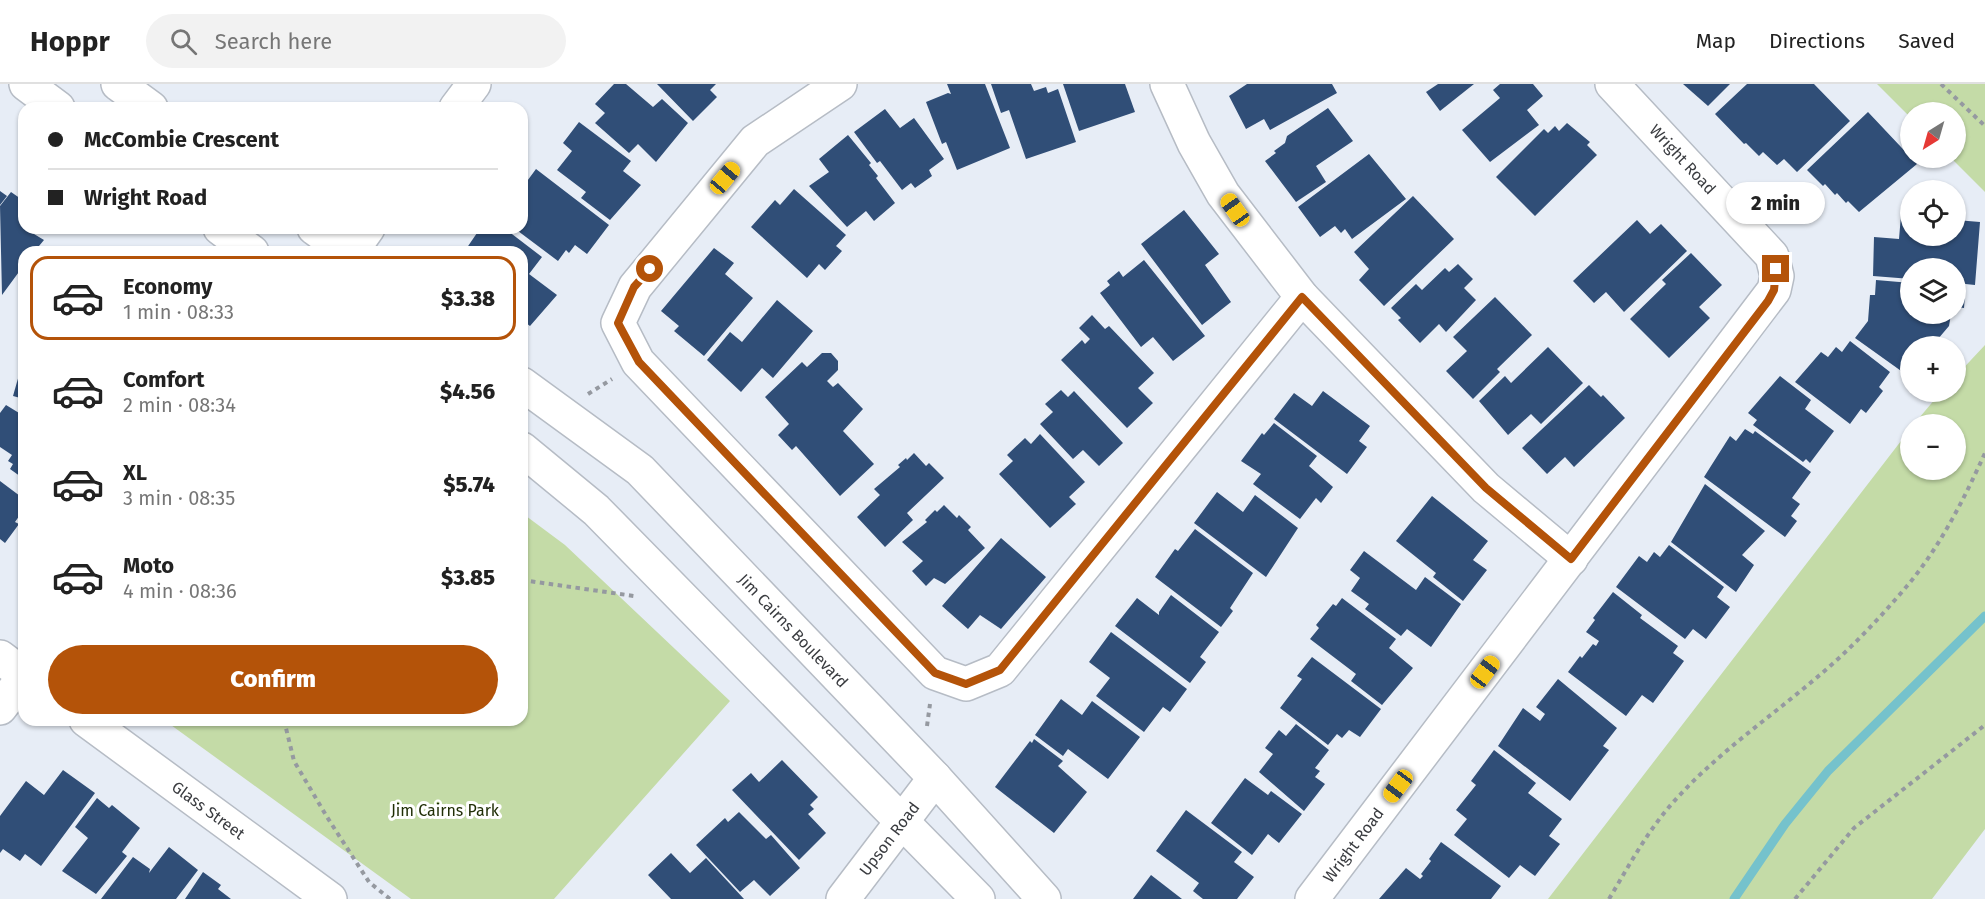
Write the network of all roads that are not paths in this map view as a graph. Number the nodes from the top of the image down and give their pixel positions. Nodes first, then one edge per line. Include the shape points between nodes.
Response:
1 (26, 84) edge
2 (118, 84) edge
3 (474, 84) edge
4 (840, 84) edge
5 (1167, 84) edge
6 (1612, 84) edge
7 (50, 102) edge
8 (143, 102) edge
9 (460, 102) edge
10 (228, 234) edge
11 (323, 234) edge
12 (363, 234) edge
13 (244, 246) edge
14 (340, 246) edge
15 (354, 246) edge
16 (1302, 297) junction
17 (528, 389) edge
18 (528, 454) edge
19 (1571, 559) junction
20 (0, 657) edge
21 (18, 671) edge
22 (18, 684) edge
23 (0, 708) edge
24 (94, 726) edge
25 (928, 771) junction
26 (903, 821) junction
27 (330, 899) edge
28 (843, 899) edge
29 (978, 899) edge
30 (1044, 899) edge
31 (1312, 899) edge

1 - 7 street
2 - 8 street
3 - 9 street
4 - 16 street via 755,141 634,287 618,323 639,362 935,673 966,684 1000,670
5 - 16 street via 1223,194
6 - 19 street, Wright Road via 1753,233 1772,256 1777,276 1768,301
10 - 13 street
11 - 14 street
12 - 15 street
16 - 19 street via 1486,488
17 - 25 street, Jim Cairns Boulevard via 640,470
18 - 26 street via 596,510
19 - 31 street, Wright Road
20 - 21 street
22 - 23 street
24 - 27 street, Glass Street
25 - 26 street, Upson Road
25 - 30 street, Jim Cairns Boulevard
26 - 28 street, Upson Road
26 - 29 street

